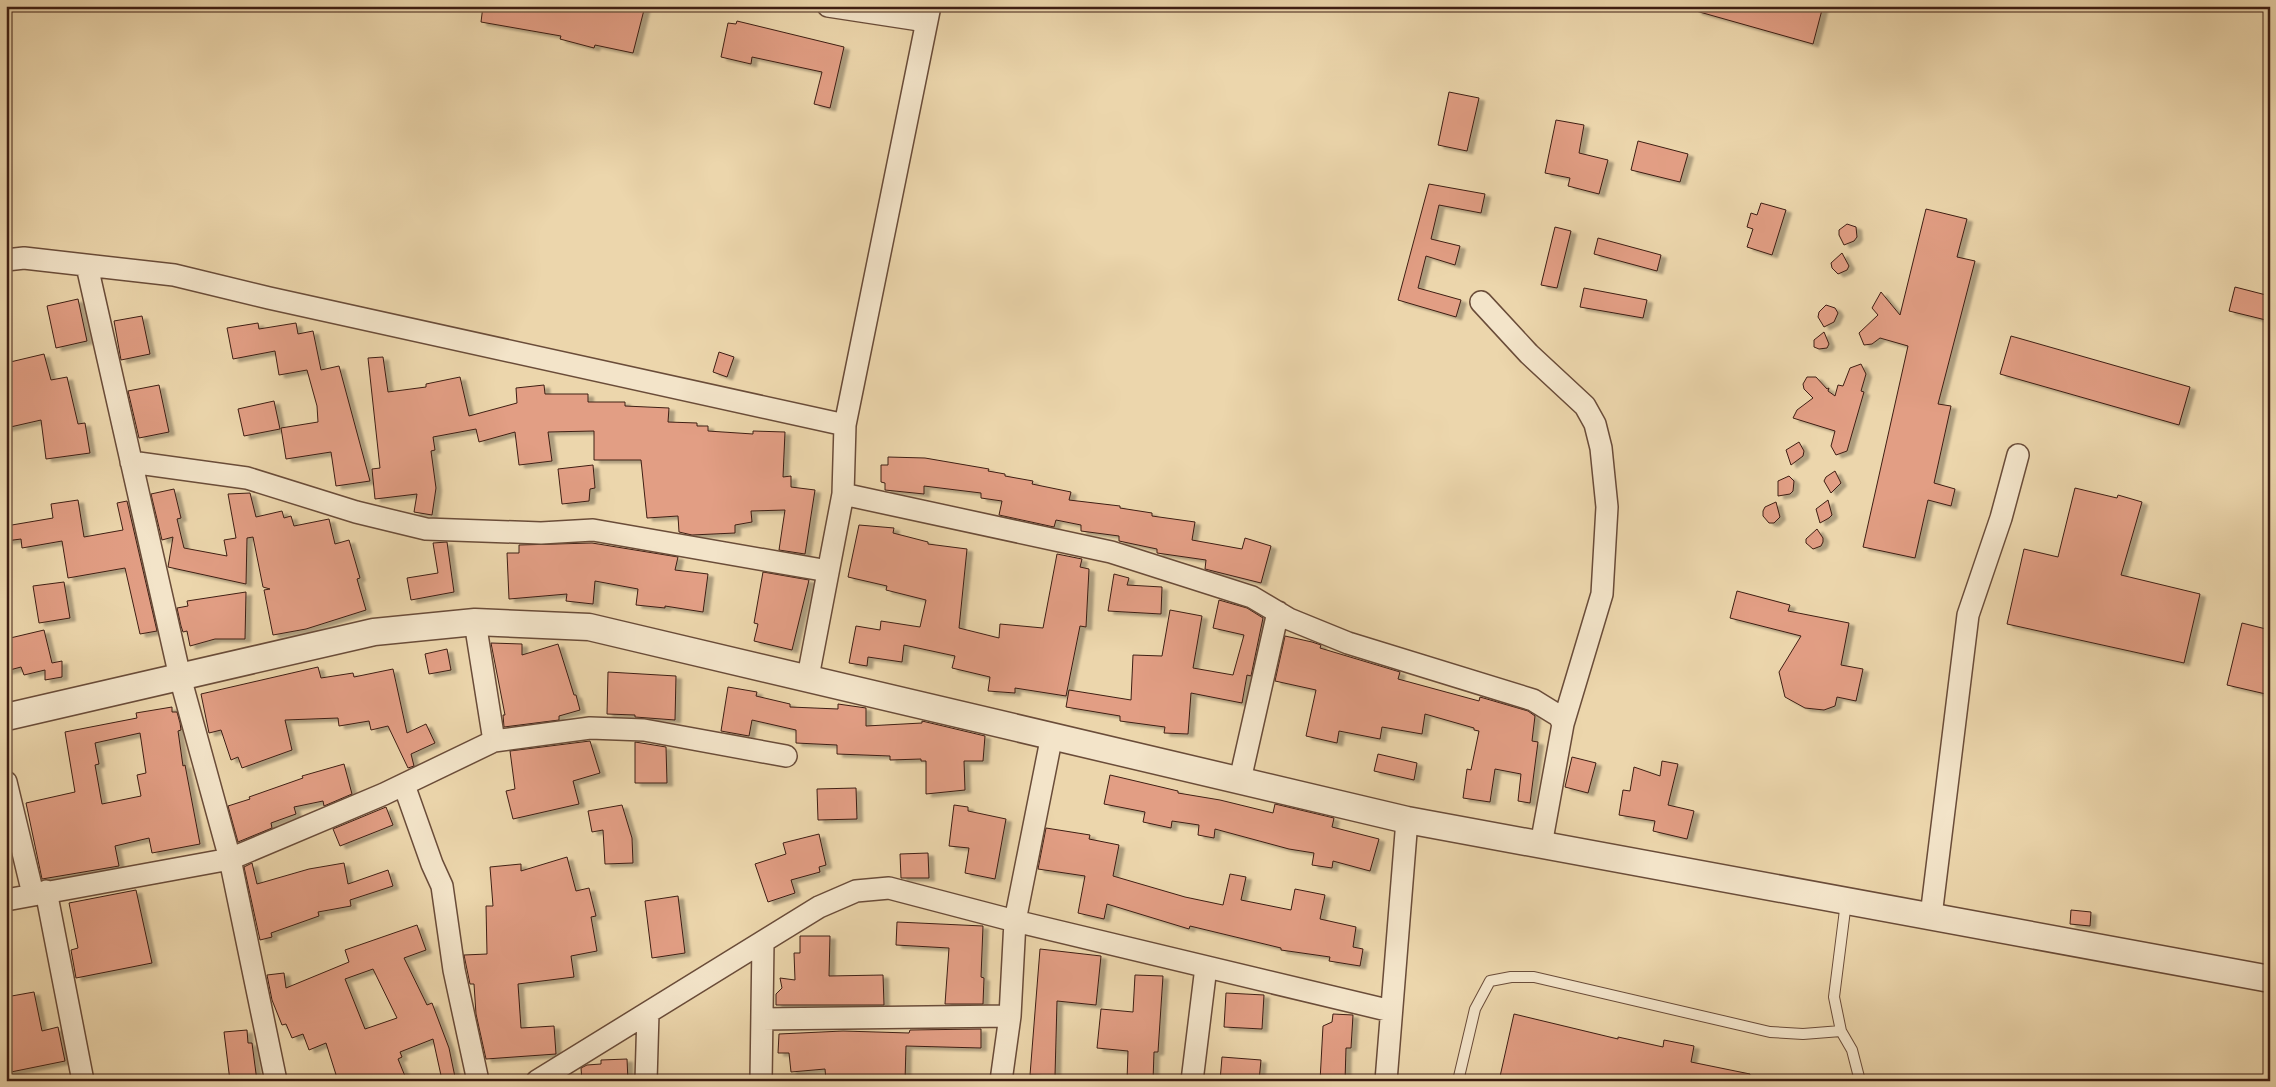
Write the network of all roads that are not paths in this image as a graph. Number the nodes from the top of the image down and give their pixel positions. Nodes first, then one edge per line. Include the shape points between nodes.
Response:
1 (828, 6) edge
2 (928, 14) edge
3 (6, 260) edge
4 (87, 266) junction
5 (1481, 302) dead end
6 (845, 425) junction
7 (2018, 455) dead end
8 (131, 462) junction
9 (843, 494) junction
10 (828, 571) junction
11 (1278, 612) junction
12 (475, 622) junction
13 (180, 677) junction
14 (808, 677) junction
15 (6, 717) edge
16 (1563, 724) junction
17 (1052, 735) junction
18 (494, 741) junction
19 (786, 756) dead end
20 (1240, 780) junction
21 (6, 782) edge
22 (404, 785) junction
23 (1407, 820) junction
24 (1541, 845) junction
25 (230, 859) junction
26 (40, 893) junction
27 (6, 900) edge
28 (1847, 901) junction
29 (1932, 916) junction
30 (1015, 921) junction
31 (763, 942) junction
32 (1206, 967) junction
33 (2270, 979) edge
34 (1391, 1011) junction
35 (648, 1012) junction
36 (1010, 1016) junction
37 (762, 1019) junction
38 (1841, 1031) junction
39 (83, 1081) edge
40 (276, 1081) edge
41 (478, 1081) edge
42 (537, 1081) edge
43 (646, 1081) edge
44 (761, 1081) edge
45 (1001, 1081) edge
46 (1192, 1081) edge
47 (1386, 1081) edge
48 (1458, 1081) edge
49 (1860, 1081) edge

1 - 2 street
2 - 6 street
3 - 4 street via 24,258
4 - 6 street via 174,275
4 - 8 street
5 - 16 street via 1528,354 1585,406 1595,424 1601,448 1607,507 1602,594
6 - 9 street
7 - 29 street via 2001,518 1968,615
8 - 10 street via 247,478 356,512 426,529 541,534 593,530
8 - 13 street
9 - 10 street
9 - 11 street via 1111,552 1252,597
10 - 14 street
11 - 16 street via 1348,643 1533,700 1559,716
11 - 20 street
12 - 13 street via 374,632
12 - 14 street via 589,626
12 - 18 street
13 - 15 street
13 - 25 street
14 - 17 street
16 - 24 street
17 - 20 street
17 - 30 street
18 - 19 street via 590,728 644,730
18 - 22 street
20 - 23 street
21 - 26 street
22 - 25 street
22 - 41 street via 442,886 454,970
23 - 24 street
23 - 34 street
24 - 28 street
25 - 26 street
25 - 40 street
26 - 27 street
26 - 39 street
28 - 29 street
28 - 38 lane via 1834,997
29 - 33 street
30 - 31 street via 889,888 856,892 820,907
30 - 32 street
30 - 36 street
31 - 35 street
31 - 37 street
32 - 34 street
32 - 46 street
34 - 47 street
35 - 42 street
35 - 43 street
36 - 37 street
36 - 45 street
37 - 44 street
38 - 48 lane via 1770,1032 1534,977 1511,977 1490,981 1475,1009
38 - 49 lane via 1852,1050

